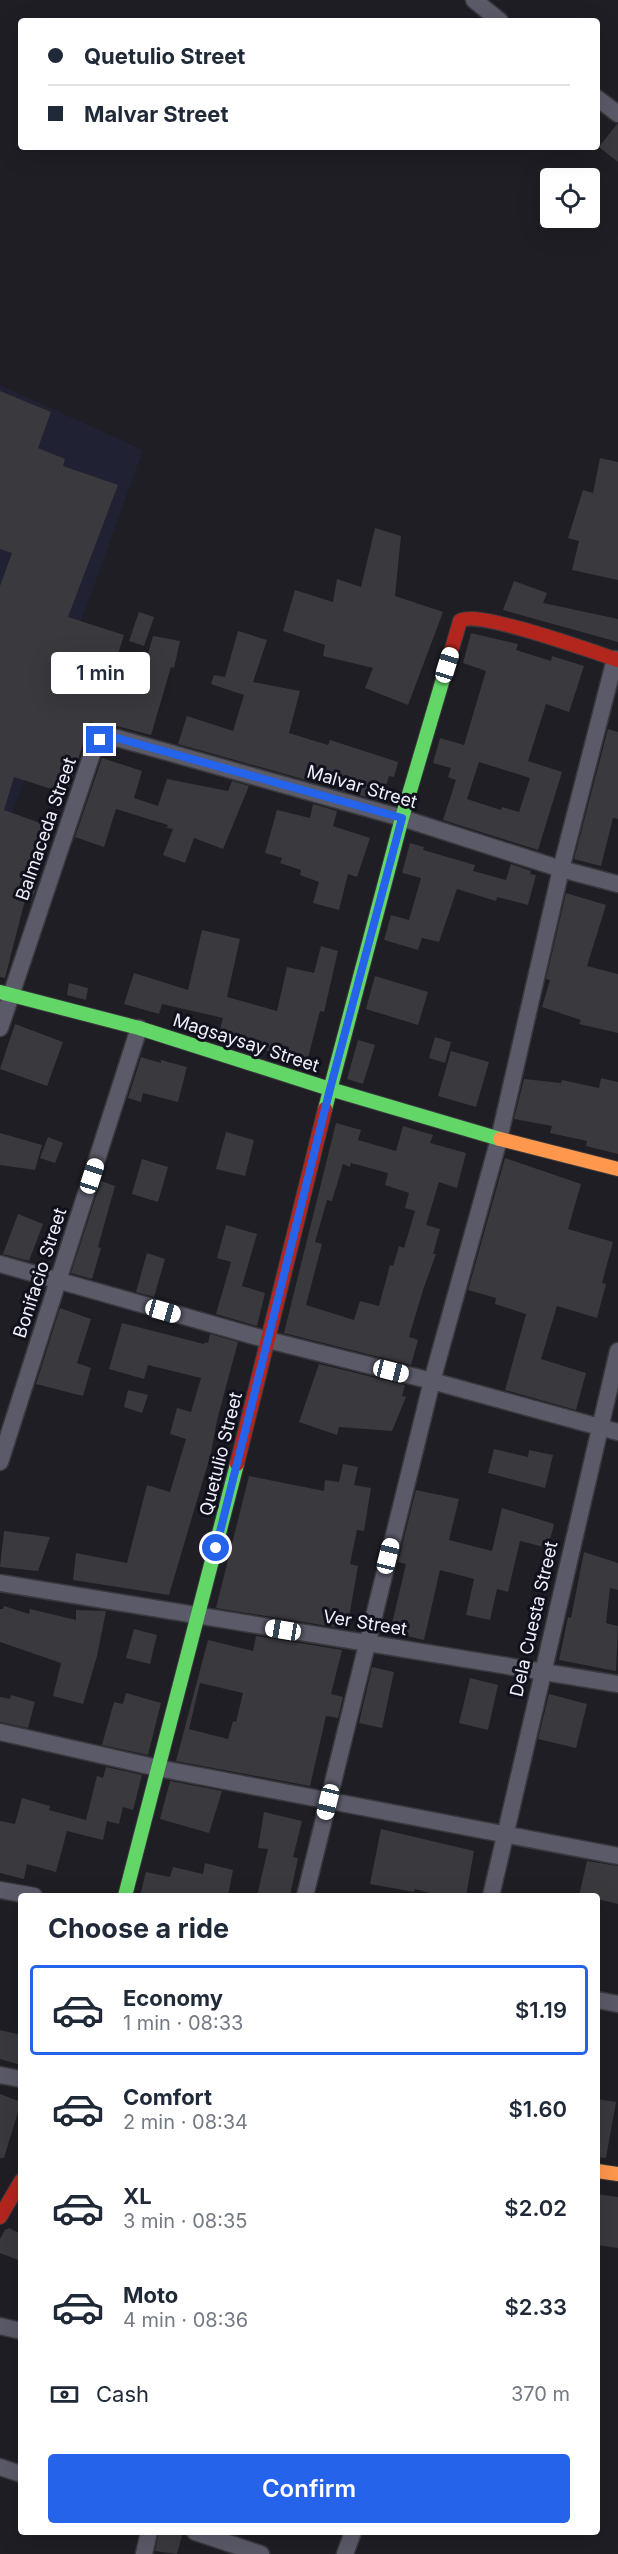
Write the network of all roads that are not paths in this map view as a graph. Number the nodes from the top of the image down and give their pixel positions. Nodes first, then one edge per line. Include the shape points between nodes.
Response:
1 (474, 0) edge
2 (496, 18) edge
3 (600, 100) edge
4 (618, 114) edge
5 (616, 660) edge
6 (95, 745) joint
7 (402, 818) junction
8 (561, 869) junction
9 (618, 884) edge
10 (5, 994) edge
11 (0, 1028) edge
12 (139, 1028) junction
13 (330, 1089) junction
14 (499, 1139) junction
15 (618, 1170) edge
16 (0, 1264) edge
17 (58, 1281) junction
18 (268, 1340) junction
19 (618, 1351) edge
20 (432, 1381) junction
21 (599, 1426) junction
22 (618, 1432) edge
23 (0, 1462) edge
24 (0, 1583) edge
25 (199, 1617) junction
26 (366, 1643) junction
27 (542, 1671) junction
28 (618, 1684) edge
29 (0, 1732) edge
30 (158, 1768) junction
31 (328, 1802) junction
32 (504, 1835) junction
33 (618, 1856) edge
34 (0, 1890) edge
35 (18, 1893) edge
36 (126, 1893) edge
37 (306, 1893) edge
38 (492, 1893) edge
39 (600, 2001) edge
40 (618, 2004) edge
41 (0, 2075) edge
42 (18, 2078) edge
43 (600, 2171) edge
44 (618, 2174) edge
45 (18, 2186) edge
46 (7, 2206) edge
47 (0, 2326) edge
48 (18, 2330) edge
49 (0, 2467) edge
50 (18, 2473) edge
51 (148, 2535) edge
52 (204, 2535) edge
53 (352, 2535) edge
54 (144, 2554) edge
55 (261, 2554) edge
56 (345, 2554) edge

1 - 2 street
3 - 4 street
5 - 7 street, Quetulio Street via 521,629 464,618
5 - 8 street
6 - 7 street, Malvar Street via 100,740 117,738
6 - 10 street, Balmaceda Street
7 - 8 street, Malvar Street
7 - 13 street, Quetulio Street
8 - 9 street, Malvar Street
8 - 14 street
10 - 11 street, Balmaceda Street
10 - 12 street, Magsaysay Street
12 - 13 street, Magsaysay Street
12 - 17 street, Bonifacio Street
13 - 14 street, Magsaysay Street
13 - 18 street, Quetulio Street
14 - 15 street, Magsaysay Street
14 - 20 street
16 - 17 street
17 - 18 street
17 - 23 street, Bonifacio Street
18 - 20 street
18 - 25 street, Quetulio Street
19 - 21 street, Dela Cuesta Street
20 - 21 street
20 - 26 street
21 - 22 street
21 - 27 street, Dela Cuesta Street
24 - 25 street, Ver Street
25 - 26 street, Ver Street
25 - 30 street, Quetulio Street
26 - 27 street, Ver Street
26 - 31 street
27 - 28 street, Ver Street
27 - 32 street, Dela Cuesta Street
29 - 30 street
30 - 31 street
30 - 36 street, Quetulio Street
31 - 32 street
31 - 37 street
32 - 33 street
32 - 38 street, Dela Cuesta Street
34 - 35 street
39 - 40 street
41 - 42 street
43 - 44 street
45 - 46 street
47 - 48 street
49 - 50 street
51 - 54 street
52 - 55 street
53 - 56 street

